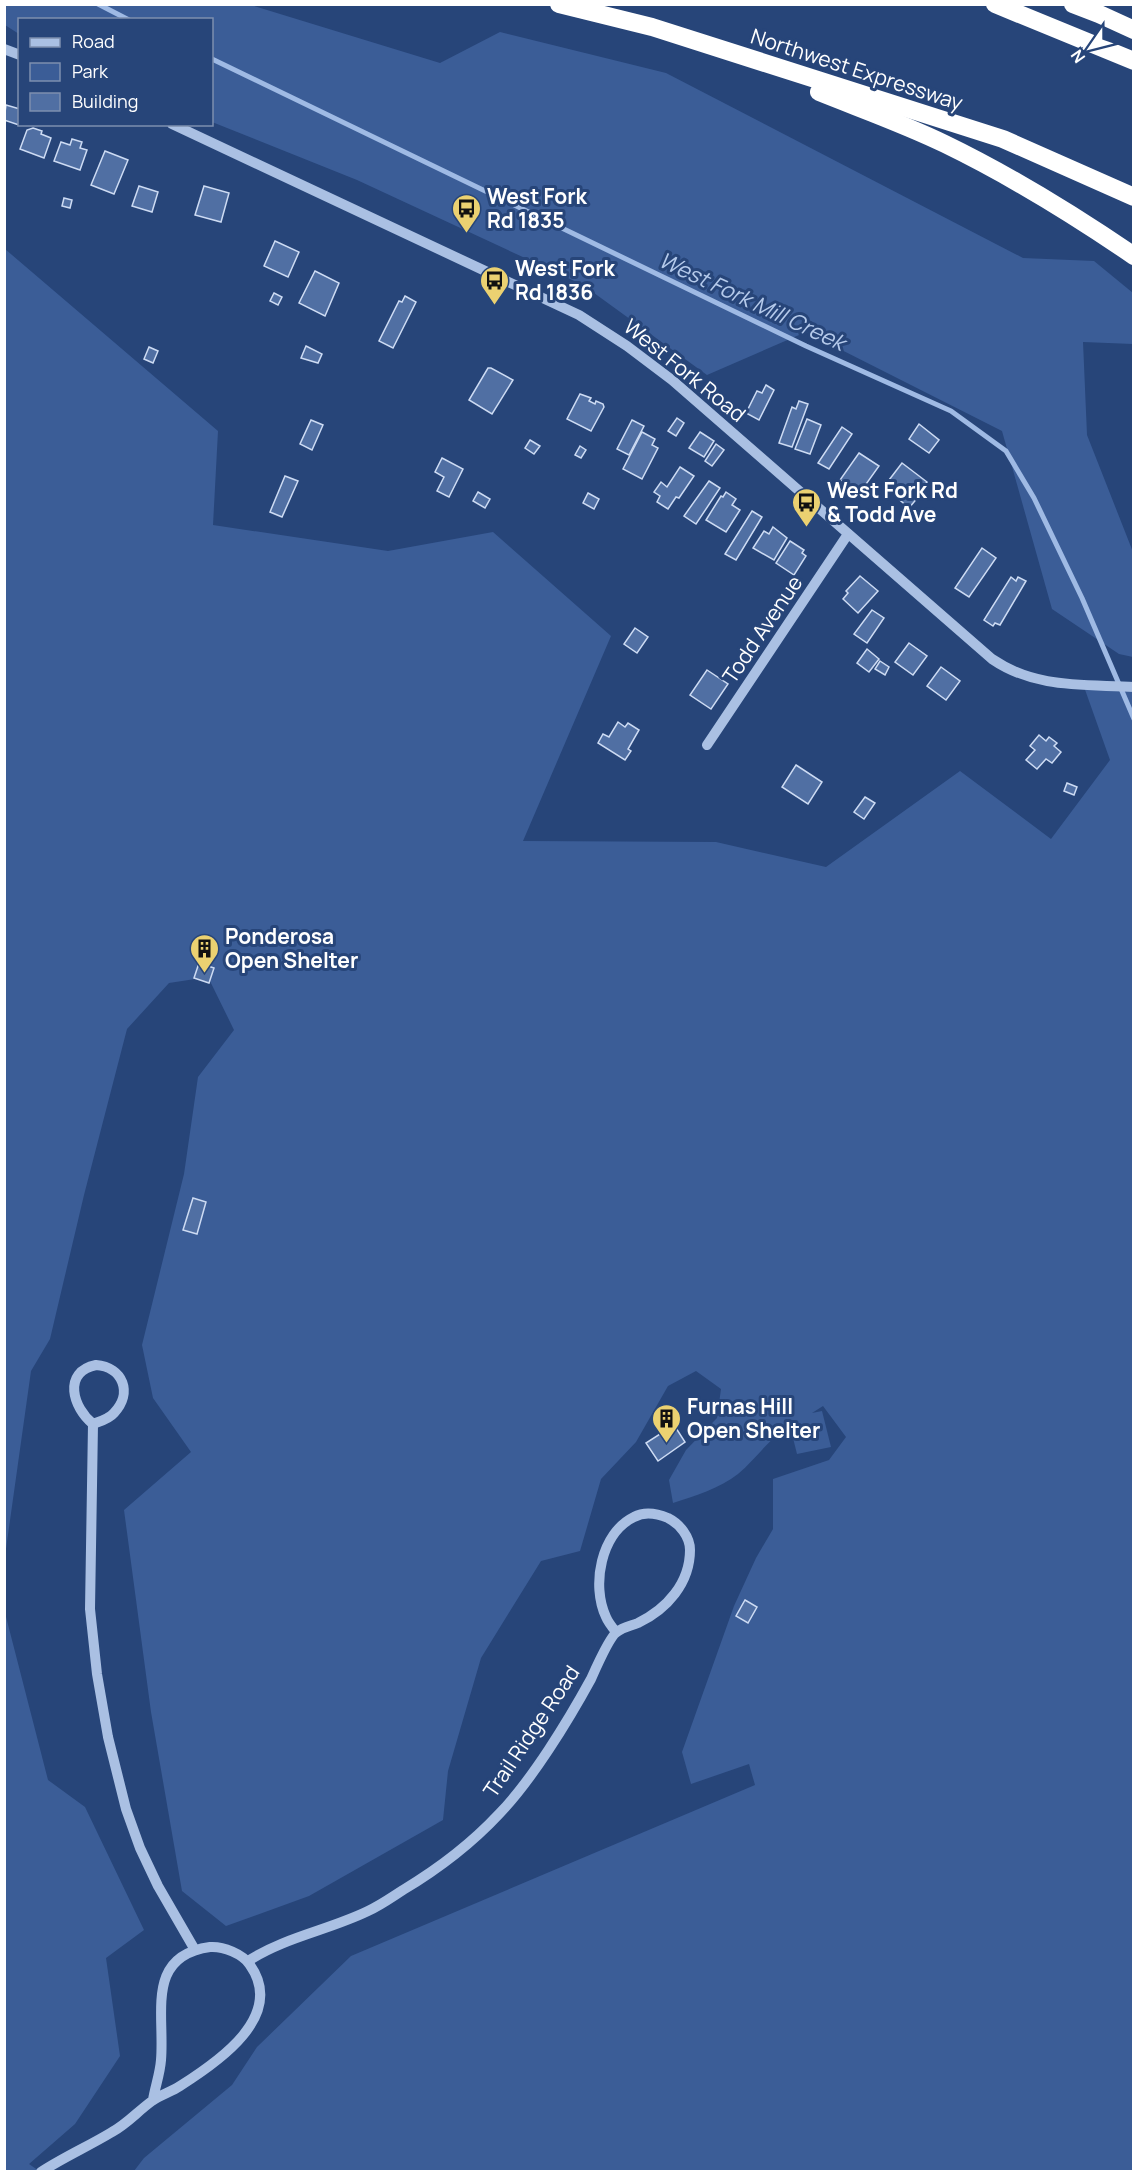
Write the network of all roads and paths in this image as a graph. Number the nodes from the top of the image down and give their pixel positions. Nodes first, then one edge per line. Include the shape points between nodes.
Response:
1 (559, 4) edge
2 (995, 4) edge
3 (1073, 4) edge
4 (652, 27) junction
5 (1134, 30) edge
6 (1134, 61) edge
7 (176, 126) edge
8 (1134, 197) edge
9 (1134, 256) edge
10 (848, 534) junction
11 (1134, 687) edge
12 (707, 745) dead end
13 (93, 1424) junction
14 (616, 1632) junction
15 (195, 1950) junction
16 (248, 1961) junction
17 (153, 2100) junction
18 (41, 2172) edge

1 - 4 highway, Northwest Expressway
2 - 6 highway
3 - 5 highway
4 - 8 highway, Northwest Expressway via 1003,139
4 - 9 highway via 945,144 1081,220
7 - 10 street, West Fork Road via 579,315 672,380
10 - 11 street, West Fork Road via 1006,669 1045,682
10 - 12 street, Todd Avenue
13 - 13 street via 107,1419 123,1400 119,1376 102,1366 84,1369 73,1389 79,1409
13 - 15 street via 90,1609 108,1737 140,1848
14 - 14 street via 603,1609 599,1577 612,1535 641,1513 672,1520 690,1544 687,1573 666,1604 651,1616
14 - 16 street, Trail Ridge Road via 584,1691 521,1788 470,1842 424,1877 370,1910 296,1936
15 - 16 street via 215,1947
15 - 17 street via 180,1958 161,1989 161,2062
16 - 17 street via 261,1992 260,2008 252,2023 205,2070
17 - 18 street via 114,2131

